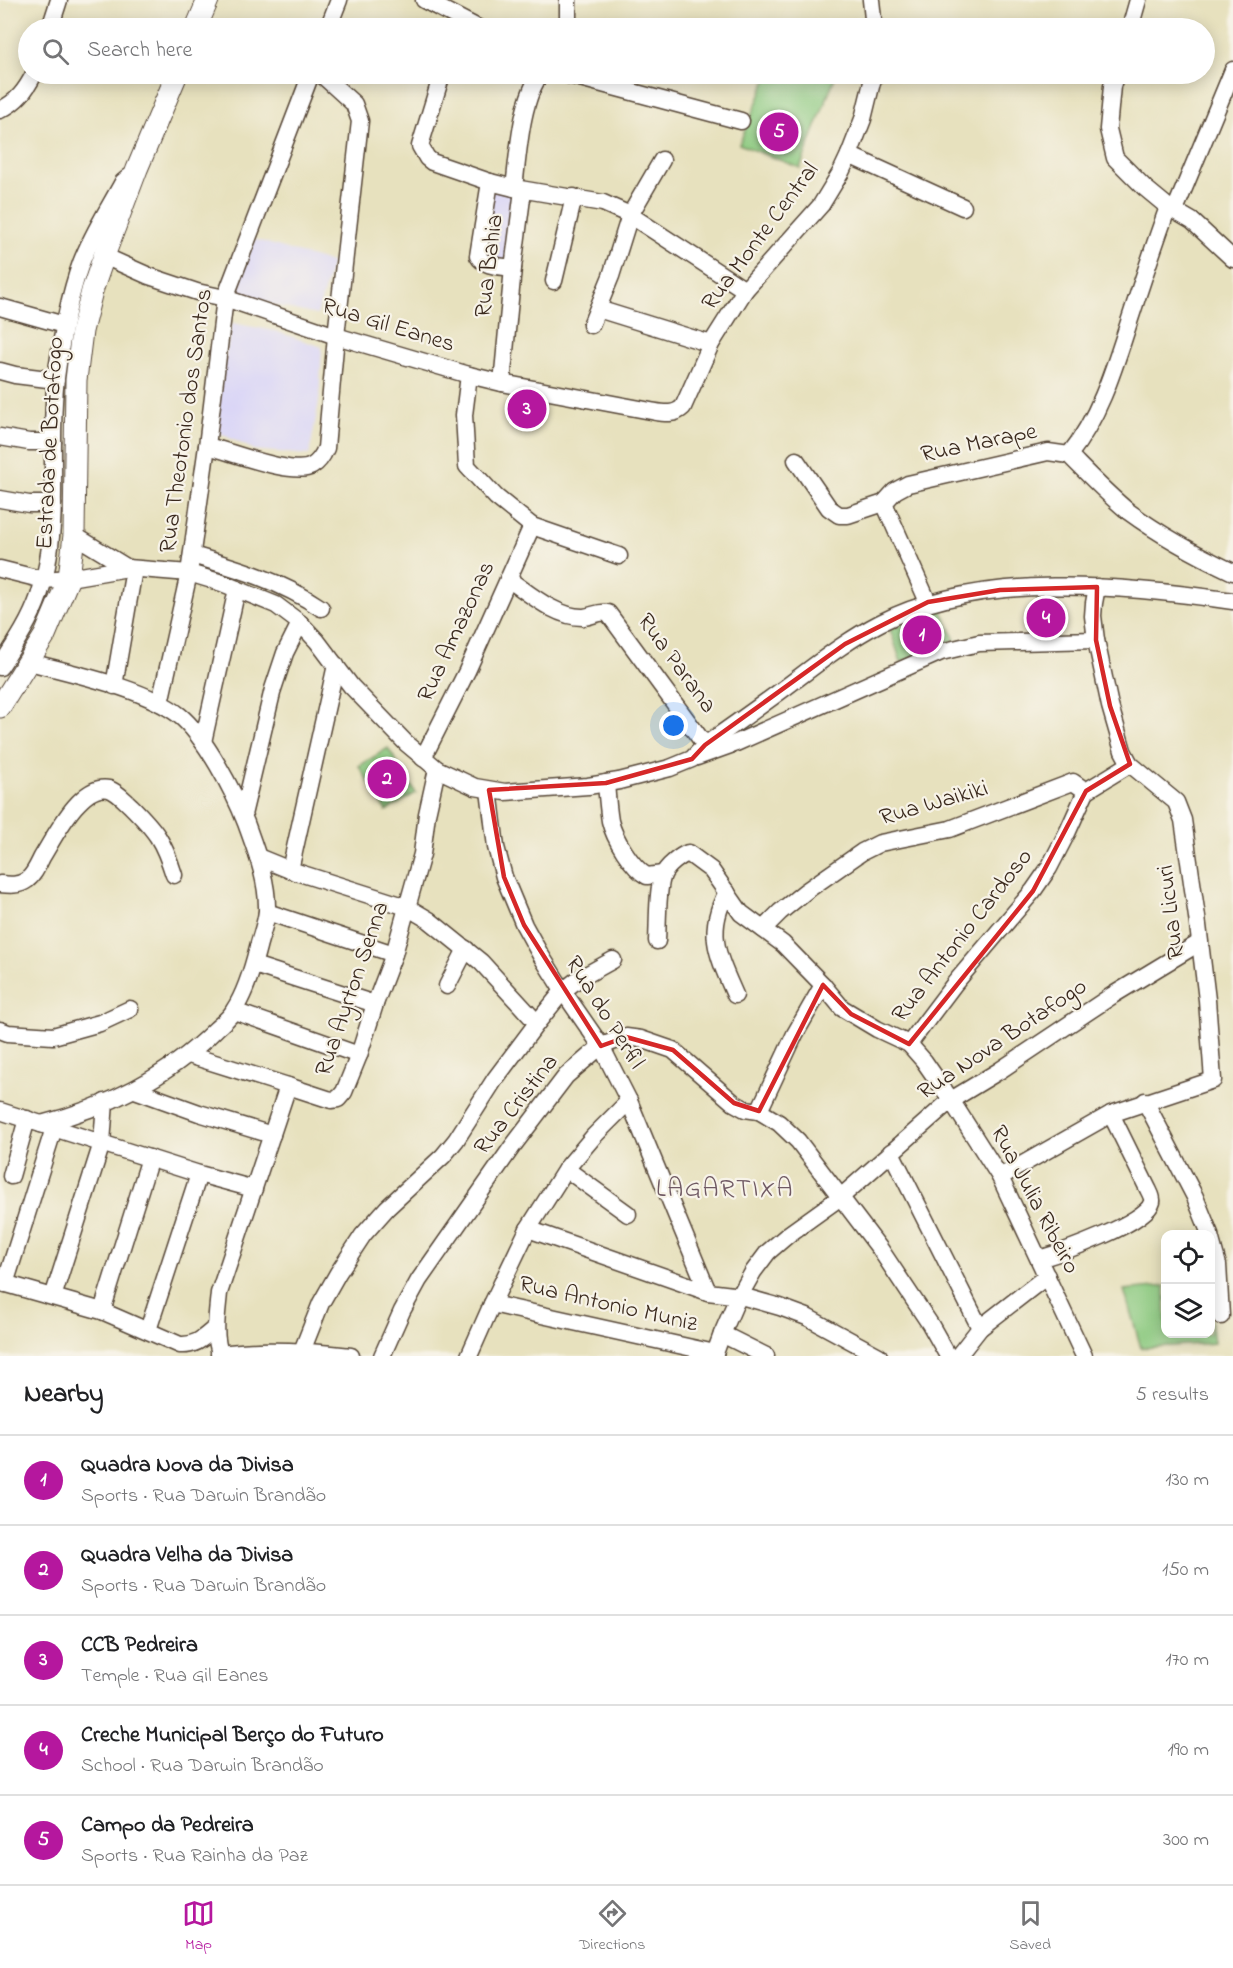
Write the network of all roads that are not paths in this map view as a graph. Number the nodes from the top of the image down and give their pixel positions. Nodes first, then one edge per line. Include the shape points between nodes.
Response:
1 (59, 0) edge
2 (208, 0) edge
3 (339, 0) edge
4 (424, 0) edge
5 (568, 0) edge
6 (871, 0) edge
7 (1138, 0) edge
8 (451, 14) edge
9 (53, 18) edge
10 (200, 18) edge
11 (332, 18) edge
12 (568, 18) edge
13 (873, 18) edge
14 (1133, 18) edge
15 (1233, 70) edge
16 (28, 84) edge
17 (173, 84) edge
18 (307, 84) edge
19 (332, 84) edge
20 (439, 84) edge
21 (534, 84) edge
22 (602, 84) edge
23 (872, 84) edge
24 (1113, 84) edge
25 (0, 110) edge
26 (741, 121) dead end
27 (849, 155) junction
28 (662, 160) dead end
29 (137, 169) junction
30 (490, 182) junction
31 (518, 189) junction
32 (574, 197) junction
33 (963, 207) dead end
34 (1172, 208) junction
35 (630, 215) junction
36 (104, 256) junction
37 (1233, 259) edge
38 (513, 268) junction
39 (554, 281) dead end
40 (745, 290) junction
41 (225, 298) junction
42 (0, 307) edge
43 (598, 309) junction
44 (64, 326) junction
45 (591, 326) dead end
46 (336, 336) junction
47 (711, 344) junction
48 (0, 371) edge
49 (469, 375) junction
50 (56, 380) junction
51 (502, 383) junction
52 (665, 414) joint
53 (0, 437) edge
54 (53, 442) junction
55 (207, 446) junction
56 (1069, 455) junction
57 (796, 459) dead end
58 (0, 499) edge
59 (884, 503) junction
60 (53, 504) junction
61 (532, 526) junction
62 (74, 535) junction
63 (192, 555) junction
64 (619, 556) dead end
65 (131, 568) junction
66 (0, 569) edge
67 (1233, 572) edge
68 (189, 573) junction
69 (69, 578) junction
70 (508, 579) junction
71 (44, 580) junction
72 (1097, 587) junction
73 (237, 589) junction
74 (1233, 601) edge
75 (928, 602) junction
76 (321, 608) dead end
77 (54, 613) junction
78 (300, 623) junction
79 (1096, 640) junction
80 (30, 662) junction
81 (336, 665) junction
82 (0, 668) edge
83 (114, 686) junction
84 (160, 703) junction
85 (0, 707) edge
86 (203, 742) junction
87 (705, 745) junction
88 (423, 758) junction
89 (692, 759) junction
90 (1130, 764) junction
91 (437, 769) junction
92 (606, 783) junction
93 (489, 790) junction
94 (1086, 791) junction
95 (243, 815) junction
96 (258, 857) junction
97 (290, 870) junction
98 (663, 874) junction
99 (174, 875) dead end
100 (0, 884) edge
101 (727, 892) junction
102 (407, 907) junction
103 (267, 912) junction
104 (763, 929) junction
105 (657, 941) dead end
106 (1199, 943) junction
107 (466, 949) junction
108 (394, 954) junction
109 (613, 960) dead end
110 (254, 965) junction
111 (447, 986) dead end
112 (823, 986) junction
113 (563, 992) junction
114 (735, 995) dead end
115 (375, 1004) junction
116 (130, 1009) dead end
117 (234, 1011) junction
118 (537, 1023) junction
119 (0, 1030) edge
120 (909, 1044) junction
121 (601, 1046) junction
122 (189, 1054) junction
123 (359, 1055) junction
124 (288, 1086) junction
125 (135, 1089) junction
126 (951, 1100) junction
127 (629, 1101) junction
128 (1145, 1101) junction
129 (105, 1102) junction
130 (0, 1111) edge
131 (759, 1111) junction
132 (1111, 1114) junction
133 (41, 1124) junction
134 (272, 1135) junction
135 (102, 1143) junction
136 (891, 1152) junction
137 (150, 1158) junction
138 (566, 1169) junction
139 (199, 1174) junction
140 (11, 1176) dead end
141 (1000, 1177) junction
142 (254, 1189) junction
143 (842, 1196) junction
144 (628, 1214) dead end
145 (528, 1229) junction
146 (1208, 1230) edge
147 (1215, 1254) edge
148 (1039, 1258) junction
149 (1047, 1276) junction
150 (3, 1283) edge
151 (708, 1292) junction
152 (741, 1296) junction
153 (53, 1297) junction
154 (492, 1304) junction
155 (102, 1311) junction
156 (1221, 1316) dead end
157 (215, 1328) junction
158 (980, 1328) junction
159 (148, 1330) junction
160 (722, 1334) junction
161 (302, 1351) junction
162 (220, 1355) edge
163 (714, 1355) edge
164 (351, 1356) edge
165 (382, 1356) edge
166 (469, 1356) edge
167 (766, 1356) edge
168 (879, 1356) edge
169 (948, 1356) edge
170 (958, 1356) edge
171 (1084, 1356) edge

1 - 9 street
2 - 10 main road
3 - 11 street
4 - 8 street
5 - 12 street
6 - 13 street
7 - 14 street
15 - 34 street
16 - 25 street via 21,96
17 - 29 main road, Estrada de Botafogo
18 - 41 street, Rua Theotonio dos Santos
19 - 46 street via 354,104 360,121
20 - 30 street via 420,146 427,158
21 - 31 street, Rua Bahia via 527,104
22 - 26 street
23 - 27 street, Rua Monte Central
24 - 34 street via 1108,129 1112,148 1121,165
27 - 33 street
27 - 40 street, Rua Monte Central via 821,205
28 - 35 street
29 - 36 main road, Estrada de Botafogo
29 - 44 street via 123,182 90,244
30 - 31 street
30 - 38 street via 478,256 486,264
31 - 32 street
31 - 38 street, Rua Bahia
32 - 35 street via 603,203
32 - 39 street
34 - 37 street
34 - 56 street via 1095,416
35 - 40 street
35 - 43 street
36 - 41 street, Rua Gil Eanes via 149,276
36 - 62 main road, Estrada de Botafogo via 82,331 76,380
38 - 51 street, Rua Bahia
40 - 47 street, Rua Monte Central
41 - 46 street, Rua Gil Eanes
41 - 55 street, Rua Theotonio dos Santos
42 - 44 street
43 - 45 street
43 - 47 street
44 - 50 street
46 - 49 street, Rua Gil Eanes
46 - 55 street via 328,436 322,458 311,467 298,470
47 - 52 street, Rua Monte Central via 683,406
48 - 50 street
49 - 51 street, Rua Gil Eanes
49 - 61 street via 464,415 467,466 496,497
50 - 54 street
51 - 52 street, Rua Gil Eanes
53 - 54 street
54 - 60 street
55 - 63 street, Rua Theotonio dos Santos
56 - 59 street, Rua Marape via 1048,452 926,479 895,491
56 - 67 street, Rua Marape via 1128,511 1180,546
57 - 59 street, Rua Marape via 833,512 848,515
58 - 60 street
59 - 75 street
60 - 71 street
61 - 64 street
61 - 70 street, Rua Amazonas
62 - 65 street
62 - 69 main road, Estrada de Botafogo
63 - 68 street, Rua Theotonio dos Santos
63 - 76 street via 285,586
65 - 68 street
65 - 69 street
65 - 83 street
66 - 71 street
68 - 73 street
68 - 84 street, Rua Theotonio dos Santos
69 - 71 street
69 - 77 main road, Estrada de Botafogo
70 - 87 street, Rua Parana via 559,611 584,617 608,612
70 - 88 street, Rua Amazonas
71 - 77 street via 53,594
71 - 82 street via 27,626
72 - 74 street
72 - 75 street via 1000,590
72 - 79 street, Rua Licuri via 1093,616
73 - 78 street via 276,605
73 - 86 street
75 - 87 street via 845,644
77 - 80 main road, Estrada de Botafogo
78 - 81 street
78 - 95 street via 273,688
79 - 89 street via 978,643 941,652
79 - 90 street, Rua Licuri via 1110,706
80 - 83 street
80 - 85 main road, Estrada de Botafogo
81 - 88 street via 392,730
81 - 97 street
83 - 84 street
84 - 86 street via 181,716
86 - 95 street
87 - 89 street
88 - 91 street
89 - 92 street
90 - 94 street
90 - 106 street, Rua Licuri via 1176,802 1181,811
91 - 93 street
91 - 102 street, Rua Ayrton Senna via 422,854
92 - 93 street
92 - 98 street via 610,822 632,862 647,876
93 - 113 street, Rua do Perfil via 504,877 524,925
94 - 104 street, Rua Waikiki via 1073,782 950,829 880,843 844,863
94 - 120 street, Rua Antonio Cardoso via 1059,849 1033,891
95 - 96 street
96 - 97 street
96 - 103 street
97 - 102 street
98 - 101 street via 688,854 711,870
98 - 105 street
99 - 100 street via 165,847 152,827 120,795 98,789 88,793 61,825 26,880 15,885
101 - 104 street via 741,913
101 - 114 street via 715,919 715,935 719,958
102 - 107 street
102 - 108 street, Rua Ayrton Senna
103 - 108 street
103 - 110 street
104 - 112 street
106 - 126 street, Rua Nova Botafogo
106 - 128 street, Rua Licuri via 1213,1080
107 - 111 street
107 - 118 street
108 - 115 street, Rua Ayrton Senna
109 - 113 street
110 - 115 street
110 - 117 street
112 - 120 street via 851,1014
112 - 131 street via 795,1034
113 - 118 street
113 - 121 street, Rua do Perfil
115 - 123 street, Rua Ayrton Senna
116 - 119 street via 100,1023 53,1036
117 - 122 street
117 - 123 street
118 - 161 street via 456,1140 363,1235 321,1303
120 - 126 street, Rua Julia Ribeiro
121 - 127 street, Rua do Perfil
121 - 131 street, Rua Cristina via 626,1037 673,1050 734,1103
121 - 165 street, Rua Cristina via 566,1076 505,1157 419,1280
122 - 124 street
122 - 125 street
123 - 124 street, Rua Ayrton Senna via 338,1099
124 - 134 street, Rua Ayrton Senna
125 - 129 street
125 - 134 street
126 - 136 street, Rua Nova Botafogo
126 - 141 street, Rua Julia Ribeiro
127 - 138 street
127 - 151 street, Rua do Perfil
128 - 132 street
128 - 146 street
129 - 133 street
129 - 135 street
130 - 133 street
131 - 143 street, Rua Cristina via 798,1141
132 - 141 street
132 - 148 street via 1152,1198 1151,1205 1117,1229
133 - 135 street
133 - 140 street
133 - 150 street
134 - 142 street, Rua Ayrton Senna
135 - 137 street
135 - 153 street
136 - 143 street, Rua Nova Botafogo
136 - 158 street
137 - 139 street
137 - 155 street
138 - 144 street
138 - 145 street
139 - 142 street
139 - 159 street
141 - 148 street, Rua Julia Ribeiro
142 - 157 street, Rua Ayrton Senna via 219,1293
143 - 152 street, Rua Nova Botafogo via 768,1252
143 - 169 street, Rua Cristina
145 - 151 street
145 - 154 street
147 - 156 street
148 - 149 street, Rua Julia Ribeiro
149 - 158 street
149 - 171 street, Rua Julia Ribeiro
150 - 153 street
151 - 152 street
152 - 160 street, Rua Nova Botafogo
152 - 168 street via 807,1317
153 - 155 street
154 - 163 street, Rua Antonio Muniz
154 - 166 street
155 - 159 street
157 - 159 street via 189,1346
157 - 162 street, Rua Ayrton Senna
158 - 170 street
160 - 163 street, Rua Nova Botafogo
160 - 167 street
161 - 162 street via 242,1350
161 - 164 street

